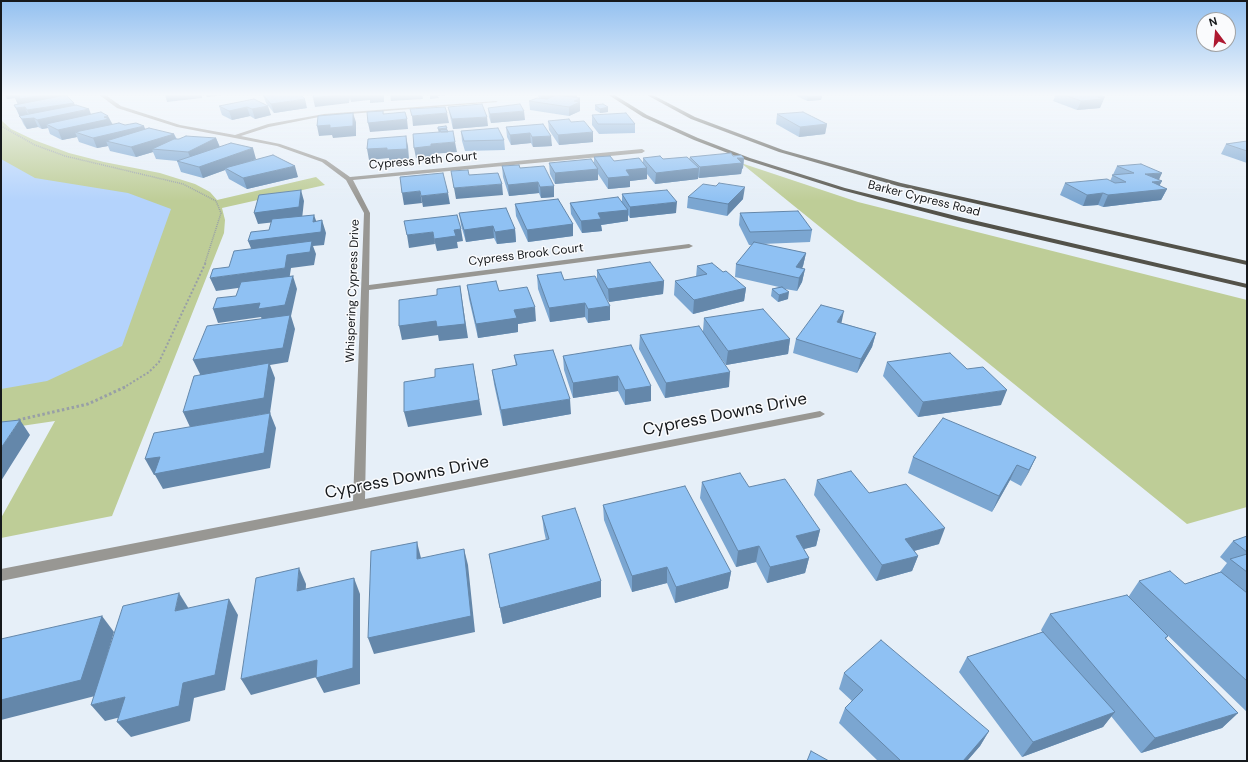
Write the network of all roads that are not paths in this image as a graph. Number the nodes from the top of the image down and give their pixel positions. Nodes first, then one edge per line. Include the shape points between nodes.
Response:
1 (197, 130) edge
2 (258, 130) edge
3 (675, 130) edge
4 (724, 130) edge
5 (236, 137) junction
6 (642, 151) dead end
7 (349, 179) junction
8 (689, 246) dead end
9 (1247, 264) edge
10 (1247, 286) edge
11 (365, 288) junction
12 (820, 414) dead end
13 (359, 505) junction
14 (1, 575) edge

1 - 5 street, Whispering Cypress Drive
2 - 5 street
3 - 10 main road, Barker Cypress Road via 748,159 843,189 959,219
4 - 9 main road, Barker Cypress Road via 781,151 900,185
5 - 7 street, Whispering Cypress Drive via 278,144 324,161
6 - 7 street, Cypress Path Court
7 - 11 street, Whispering Cypress Drive via 367,213
8 - 11 street, Cypress Brook Court
11 - 13 street, Whispering Cypress Drive
12 - 13 street, Cypress Downs Drive
13 - 14 street, Cypress Downs Drive

